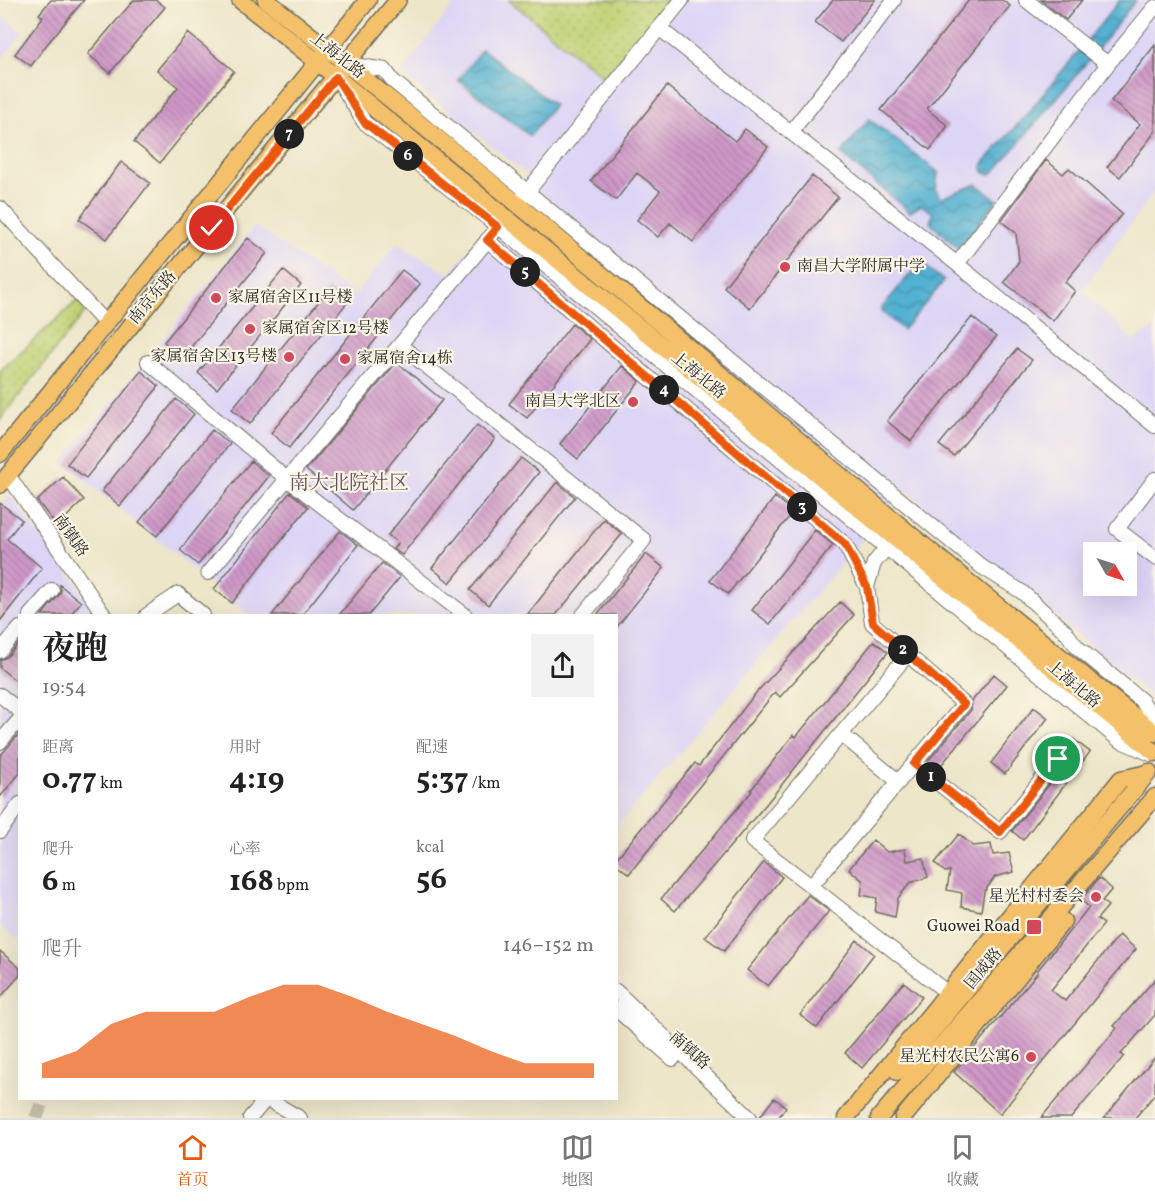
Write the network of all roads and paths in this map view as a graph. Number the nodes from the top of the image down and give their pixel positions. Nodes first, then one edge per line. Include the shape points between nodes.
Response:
1 (240, 0) edge
2 (266, 0) edge
3 (368, 0) edge
4 (398, 0) edge
5 (682, 0) edge
6 (894, 0) edge
7 (1026, 0) edge
8 (1155, 8) edge
9 (659, 28) junction
10 (322, 55) junction
11 (1104, 60) junction
12 (342, 70) junction
13 (790, 132) junction
14 (523, 197) junction
15 (0, 208) edge
16 (502, 222) junction
17 (487, 240) junction
18 (957, 264) junction
19 (105, 323) junction
20 (400, 345) junction
21 (148, 362) dead end
22 (1155, 426) edge
23 (0, 453) edge
24 (287, 479) junction
25 (1155, 479) edge
26 (4, 480) edge
27 (890, 543) junction
28 (1155, 558) edge
29 (208, 573) dead end
30 (867, 587) junction
31 (52, 590) dead end
32 (31, 614) edge
33 (103, 614) edge
34 (148, 614) edge
35 (202, 614) edge
36 (464, 614) edge
37 (584, 614) edge
38 (18, 630) edge
39 (0, 651) edge
40 (908, 654) junction
41 (0, 695) edge
42 (18, 709) edge
43 (18, 720) edge
44 (1155, 722) edge
45 (1155, 733) edge
46 (841, 734) junction
47 (0, 742) edge
48 (1155, 754) edge
49 (1058, 759) dead end
50 (914, 764) junction
51 (1151, 769) edge
52 (899, 782) junction
53 (1155, 797) edge
54 (1155, 805) edge
55 (18, 807) edge
56 (0, 831) edge
57 (811, 886) junction
58 (618, 993) edge
59 (952, 997) junction
60 (618, 1011) edge
61 (264, 1100) edge
62 (269, 1100) edge
63 (250, 1118) edge
64 (300, 1118) edge
65 (740, 1118) edge
66 (750, 1118) edge
67 (846, 1118) edge
68 (860, 1118) edge
69 (879, 1118) edge
70 (903, 1118) edge

1 - 10 main road, 上海北路
2 - 10 main road, 上海北路
3 - 10 main road, 南京东路
4 - 12 main road, 南京东路
5 - 9 street
6 - 13 street
7 - 11 street
8 - 11 street
9 - 13 street
9 - 14 street
10 - 12 main road, 上海北路
10 - 19 main road, 南京东路
11 - 18 street
12 - 14 main road, 上海北路
12 - 16 main road, 上海北路
12 - 26 main road, 南京东路
13 - 18 street
14 - 16 street
14 - 44 street via 982,567 1022,592 1077,647 1142,701
14 - 45 main road, 上海北路 via 889,517
15 - 19 street
16 - 17 street
16 - 27 main road, 上海北路
17 - 20 street
17 - 30 street via 845,544
18 - 22 street
19 - 23 main road, 南京东路
20 - 24 street
20 - 37 street via 644,540
21 - 24 street
24 - 29 street
24 - 36 street
25 - 28 street via 1117,529
26 - 33 street, 南镇路
27 - 30 street via 874,563
27 - 48 main road, 上海北路
30 - 40 street via 873,623
31 - 32 street
34 - 35 street via 177,594
38 - 39 street
40 - 46 street
40 - 50 street via 964,704
41 - 42 street
43 - 47 street
46 - 52 street
46 - 57 street via 752,841
49 - 50 street via 1000,832
50 - 52 street
51 - 59 main road, 国威路
52 - 57 street
53 - 69 main road, 国威路
54 - 70 main road
55 - 56 street
57 - 59 street
58 - 66 street
59 - 67 main road
59 - 68 main road, 国威路
60 - 65 street, 南镇路
61 - 63 street
62 - 64 street

